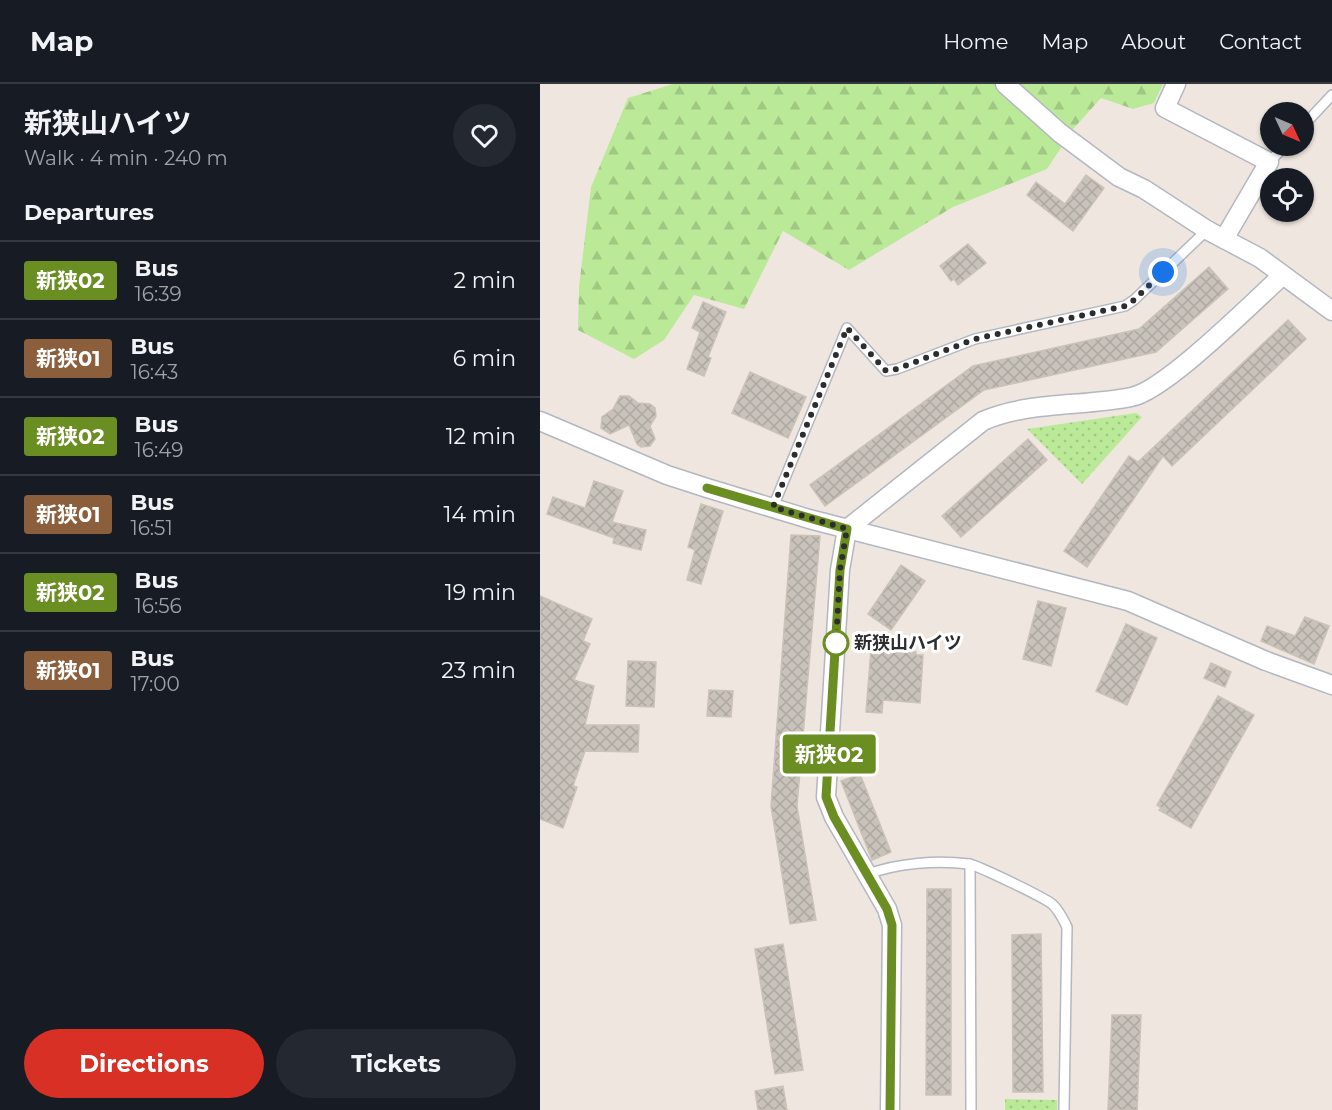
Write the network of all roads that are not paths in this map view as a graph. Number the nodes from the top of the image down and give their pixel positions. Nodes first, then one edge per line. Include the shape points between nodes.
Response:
1 (1005, 84) edge
2 (1176, 84) edge
3 (1332, 95) edge
4 (1314, 114) edge
5 (1275, 156) edge
6 (1269, 162) junction
7 (1207, 230) junction
8 (1224, 239) junction
9 (1283, 275) junction
10 (1332, 311) edge
11 (540, 421) edge
12 (773, 507) junction
13 (847, 529) junction
14 (1332, 685) edge
15 (970, 864) junction
16 (868, 874) junction
17 (890, 1110) edge
18 (971, 1110) edge
19 (1064, 1110) edge

1 - 7 street via 1060,133 1119,177
2 - 6 street via 1165,108
3 - 4 lane
5 - 6 lane
6 - 8 street
7 - 8 street
7 - 12 lane via 1125,306 975,339 897,369 886,371 847,328
8 - 9 street
9 - 10 street
9 - 13 street via 1161,383 1133,397 1004,412 983,421
11 - 12 street via 667,475
12 - 13 street
13 - 14 street via 1128,601 1266,662
13 - 16 street via 840,570 826,797
15 - 16 lane via 906,864
15 - 18 lane
15 - 19 lane via 1051,904 1067,927
16 - 17 street via 892,925

